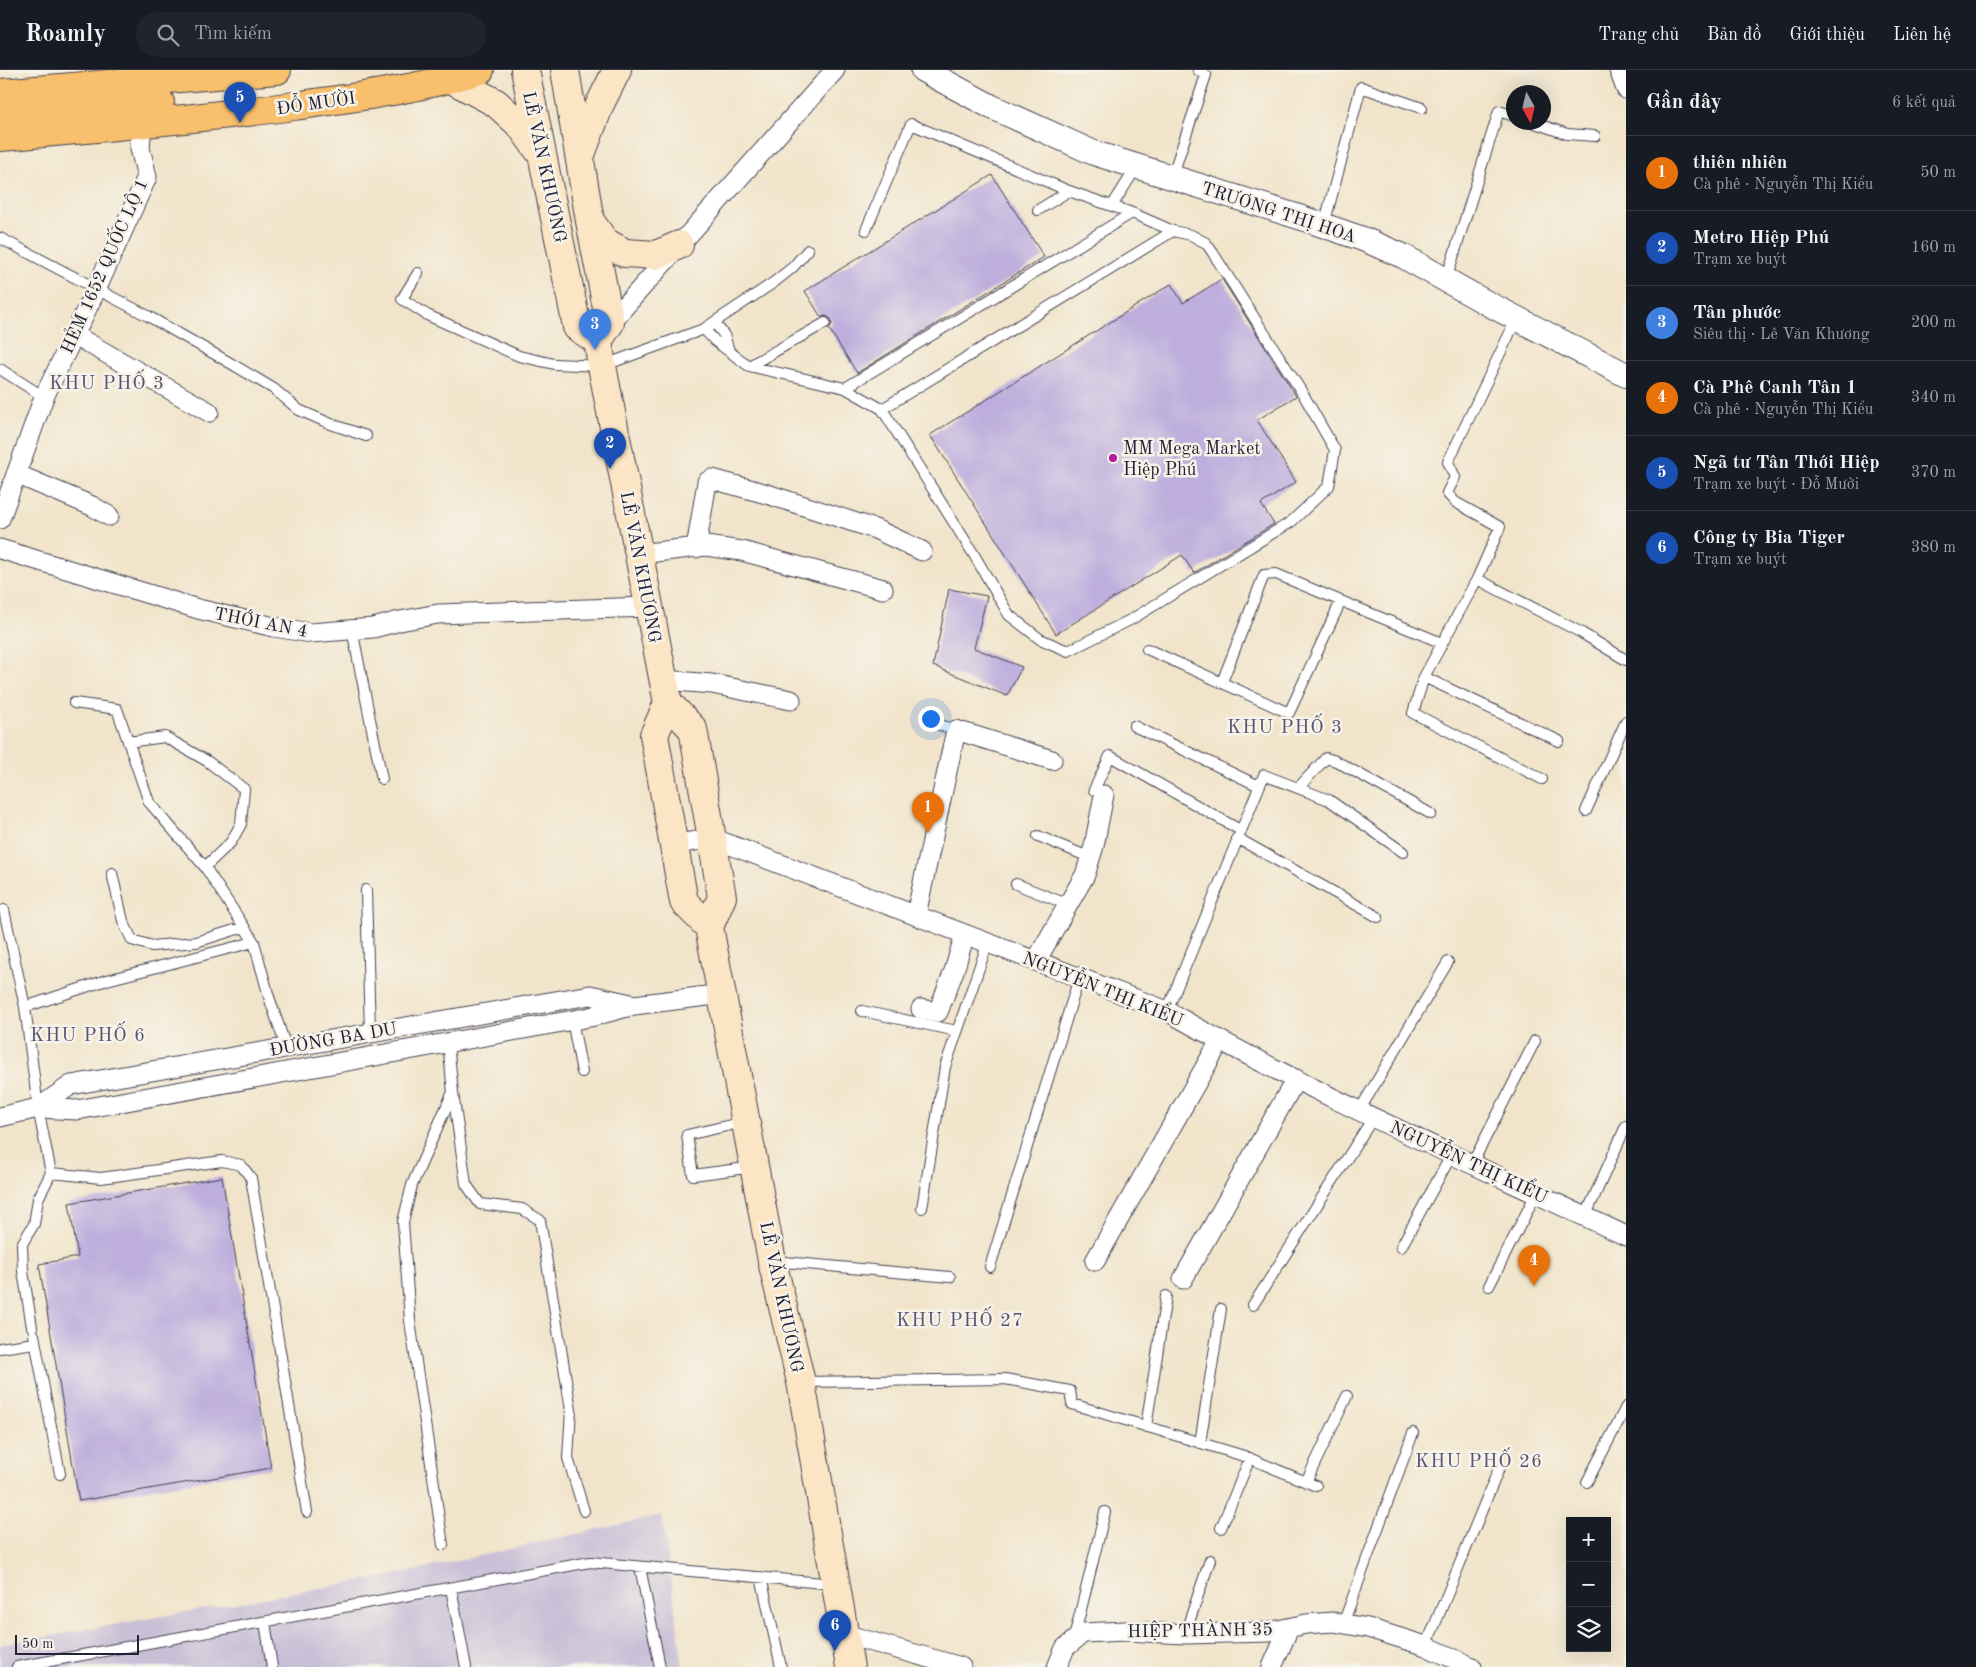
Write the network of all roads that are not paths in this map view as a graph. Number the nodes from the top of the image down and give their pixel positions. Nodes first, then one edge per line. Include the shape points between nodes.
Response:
1 (278, 70) edge
2 (404, 70) edge
3 (525, 70) edge
4 (565, 70) edge
5 (617, 70) edge
6 (834, 70) edge
7 (923, 70) edge
8 (1198, 70) edge
9 (1619, 70) edge
10 (468, 73) edge
11 (1626, 88) edge
12 (0, 93) edge
13 (1422, 108) dead end
14 (1506, 113) edge
15 (0, 116) edge
16 (142, 123) junction
17 (1551, 129) edge
18 (0, 136) edge
19 (1595, 136) dead end
20 (543, 158) junction
21 (579, 158) junction
22 (1136, 168) junction
23 (1172, 178) junction
24 (1069, 191) junction
25 (1112, 206) junction
26 (1038, 210) dead end
27 (1132, 213) junction
28 (590, 221) junction
29 (1324, 225) junction
30 (866, 230) dead end
31 (1173, 231) junction
32 (0, 238) edge
33 (679, 245) junction
34 (808, 250) dead end
35 (418, 273) dead end
36 (1446, 280) junction
37 (96, 290) junction
38 (1517, 318) junction
39 (714, 322) junction
40 (825, 323) dead end
41 (704, 329) junction
42 (74, 335) junction
43 (603, 343) junction
44 (729, 351) junction
45 (749, 366) junction
46 (0, 369) edge
47 (1626, 375) edge
48 (845, 388) junction
49 (44, 397) junction
50 (882, 409) junction
51 (209, 412) dead end
52 (366, 436) dead end
53 (16, 474) junction
54 (109, 516) dead end
55 (0, 519) edge
56 (696, 548) junction
57 (0, 549) edge
58 (922, 551) dead end
59 (639, 554) junction
60 (1477, 579) junction
61 (883, 589) dead end
62 (1341, 601) junction
63 (649, 607) junction
64 (352, 629) junction
65 (1442, 643) junction
66 (1147, 649) dead end
67 (1626, 660) edge
68 (1424, 677) junction
69 (1222, 682) junction
70 (666, 691) junction
71 (791, 700) dead end
72 (74, 703) dead end
73 (1626, 721) edge
74 (930, 722) dead end
75 (1134, 726) dead end
76 (956, 730) junction
77 (1559, 741) dead end
78 (128, 742) junction
79 (1052, 760) dead end
80 (382, 778) dead end
81 (1542, 779) dead end
82 (1259, 786) junction
83 (1298, 788) junction
84 (1104, 795) joint
85 (1586, 811) dead end
86 (1431, 814) dead end
87 (1238, 834) junction
88 (1038, 836) dead end
89 (712, 838) junction
90 (673, 845) junction
91 (1403, 852) dead end
92 (1091, 858) junction
93 (205, 867) junction
94 (112, 873) dead end
95 (1016, 884) dead end
96 (366, 890) dead end
97 (1069, 905) junction
98 (4, 910) dead end
99 (916, 915) junction
100 (1378, 917) dead end
101 (244, 927) junction
102 (709, 927) junction
103 (965, 934) junction
104 (254, 942) junction
105 (988, 942) junction
106 (1036, 961) junction
107 (1448, 962) dead end
108 (1079, 978) junction
109 (723, 994) junction
110 (634, 1005) junction
111 (25, 1007) junction
112 (921, 1009) dead end
113 (862, 1011) dead end
114 (1167, 1011) junction
115 (572, 1020) junction
116 (957, 1031) junction
117 (370, 1033) junction
118 (1220, 1041) junction
119 (1535, 1041) dead end
120 (448, 1043) junction
121 (286, 1048) junction
122 (297, 1070) junction
123 (582, 1072) dead end
124 (1296, 1079) junction
125 (453, 1093) junction
126 (38, 1108) junction
127 (1366, 1114) junction
128 (0, 1117) edge
129 (747, 1121) junction
130 (1626, 1126) edge
131 (1452, 1154) junction
132 (1472, 1164) junction
133 (756, 1167) junction
134 (51, 1173) junction
135 (1536, 1194) junction
136 (922, 1208) dead end
137 (1585, 1217) junction
138 (1626, 1236) edge
139 (1401, 1247) dead end
140 (772, 1261) junction
141 (1095, 1261) dead end
142 (990, 1267) dead end
143 (950, 1276) dead end
144 (1182, 1279) dead end
145 (1489, 1286) dead end
146 (1166, 1296) dead end
147 (1253, 1305) dead end
148 (1221, 1309) dead end
149 (34, 1335) junction
150 (0, 1348) edge
151 (801, 1382) junction
152 (1347, 1396) dead end
153 (1626, 1407) edge
154 (1146, 1427) junction
155 (1413, 1433) dead end
156 (1200, 1443) junction
157 (1250, 1458) junction
158 (1500, 1466) dead end
159 (60, 1474) dead end
160 (1587, 1482) dead end
161 (584, 1511) dead end
162 (307, 1512) dead end
163 (1105, 1512) dead end
164 (1220, 1528) dead end
165 (443, 1545) dead end
166 (1210, 1560) dead end
167 (640, 1567) junction
168 (760, 1577) junction
169 (835, 1584) junction
170 (451, 1588) junction
171 (265, 1622) junction
172 (1344, 1624) junction
173 (1289, 1628) junction
174 (844, 1634) junction
175 (1185, 1634) junction
176 (1073, 1642) junction
177 (1426, 1646) junction
178 (1461, 1665) edge
179 (17, 1667) edge
180 (272, 1667) edge
181 (466, 1667) edge
182 (660, 1667) edge
183 (781, 1667) edge
184 (850, 1667) edge
185 (961, 1667) edge
186 (1057, 1667) edge
187 (1272, 1667) edge

1 - 12 highway
2 - 15 highway via 307,86
3 - 20 main road, LÊ VĂN KHƯƠNG
4 - 21 main road, LÊ VĂN KHƯƠNG
5 - 21 main road
6 - 33 street
7 - 22 street, TRƯƠNG THỊ HOA via 992,107 1094,153
8 - 23 lane via 1206,75
9 - 11 street
10 - 16 highway, ĐỖ MƯỜI via 363,96
10 - 20 main road via 521,126
13 - 29 lane via 1361,87
14 - 36 lane via 1499,111
16 - 18 highway, ĐỖ MƯỜI
16 - 37 street, HẺM 1652 QUỐC LỘ 1 via 140,148 148,177
17 - 19 lane via 1567,134
20 - 43 main road, LÊ VĂN KHƯƠNG via 578,327
21 - 28 main road, LÊ VĂN KHƯƠNG
22 - 23 street, TRƯƠNG THỊ HOA
22 - 25 lane
23 - 29 street, TRƯƠNG THỊ HOA
24 - 25 lane
24 - 26 lane
24 - 30 lane via 911,124
25 - 27 lane
27 - 31 lane
27 - 48 lane
28 - 33 main road via 605,242 625,253 656,255
28 - 43 main road, LÊ VĂN KHƯƠNG
29 - 36 street, TRƯƠNG THỊ HOA via 1363,238
31 - 50 lane
31 - 50 lane via 1206,243 1214,253 1335,450 1329,486 1291,522 1132,619 1068,651 1040,639 1009,615
32 - 37 lane
33 - 43 street
34 - 39 lane via 773,283
35 - 43 lane via 402,299 426,315 519,356 554,364
36 - 38 street, TRƯƠNG THỊ HOA
37 - 42 street, HẺM 1652 QUỐC LỘ 1
37 - 52 lane via 148,316 274,389 299,410
38 - 47 street, TRƯƠNG THỊ HOA
38 - 60 lane via 1448,462 1455,477 1447,493 1455,502 1500,527
39 - 41 lane
39 - 44 lane via 724,335
40 - 45 lane
41 - 43 lane
41 - 44 lane
42 - 49 street, HẺM 1652 QUỐC LỘ 1
42 - 51 street
43 - 59 main road, LÊ VĂN KHƯƠNG
44 - 45 lane
45 - 48 lane
46 - 49 lane
48 - 50 lane
49 - 53 street, HẺM 1652 QUỐC LỘ 1
53 - 54 street
53 - 55 street, HẺM 1652 QUỐC LỘ 1
56 - 58 street via 707,482 712,479 874,529
56 - 59 street
56 - 61 street via 706,546 742,551
57 - 64 street, THỚI AN 4 via 171,602 274,627 311,632
59 - 63 main road, LÊ VĂN KHƯƠNG
60 - 65 lane
60 - 67 lane via 1580,632
62 - 65 lane
62 - 69 lane via 1289,713
62 - 69 lane via 1276,574 1264,575
63 - 64 street, THỚI AN 4 via 438,614 373,628
63 - 70 main road, LÊ VĂN KHƯƠNG
64 - 80 lane
65 - 68 lane
66 - 69 lane
68 - 77 lane
68 - 81 lane via 1413,713
70 - 71 street via 712,684
70 - 89 main road via 693,729
70 - 90 main road via 654,735
72 - 78 lane via 117,708
73 - 85 lane
74 - 76 lane
75 - 82 lane
76 - 79 street
76 - 99 street
78 - 93 lane via 149,802
78 - 93 lane via 165,737 207,761 244,789 241,824 231,842
82 - 83 lane via 1264,775
82 - 87 lane
83 - 86 lane via 1326,758
83 - 91 lane via 1329,800
84 - 87 lane via 1094,790 1110,756
84 - 92 street
87 - 100 lane
87 - 114 lane
88 - 92 lane
89 - 90 street
89 - 99 street, NGUYỄN THỊ KIỂU
89 - 102 main road via 722,897
90 - 102 main road via 684,902
92 - 97 street
93 - 101 lane
94 - 101 lane via 123,921 132,940 152,946 196,942
95 - 97 lane
96 - 117 lane
97 - 106 street
98 - 111 lane
99 - 103 street, NGUYỄN THỊ KIỂU
101 - 104 lane
102 - 109 main road, LÊ VĂN KHƯƠNG
103 - 105 street, NGUYỄN THỊ KIỂU
103 - 112 street via 938,1012
104 - 111 lane via 107,980
104 - 121 lane
105 - 106 street, NGUYỄN THỊ KIỂU
105 - 116 lane
106 - 108 street, NGUYỄN THỊ KIỂU
107 - 127 lane
108 - 114 street, NGUYỄN THỊ KIỂU
108 - 142 lane
109 - 110 street, ĐƯỜNG BA DU
109 - 129 main road, LÊ VĂN KHƯƠNG
110 - 115 street, ĐƯỜNG BA DU
110 - 117 street, ĐƯỜNG BA DU via 590,995
111 - 126 lane
113 - 116 lane
114 - 118 street, NGUYỄN THỊ KIỂU
115 - 120 street, ĐƯỜNG BA DU
115 - 123 lane
116 - 136 lane via 945,1067
117 - 121 street, ĐƯỜNG BA DU
118 - 124 street, NGUYỄN THỊ KIỂU
118 - 141 street
119 - 132 lane
120 - 122 street, ĐƯỜNG BA DU
120 - 125 lane
121 - 122 street
121 - 126 street, ĐƯỜNG BA DU via 71,1085
122 - 126 street, ĐƯỜNG BA DU via 77,1110
124 - 127 street, NGUYỄN THỊ KIỂU
124 - 144 street
125 - 161 lane via 466,1184 480,1204 522,1209 540,1220 571,1410 568,1458
125 - 165 lane via 412,1185 403,1222 410,1321
126 - 128 street, ĐƯỜNG BA DU
126 - 134 lane
127 - 131 street, NGUYỄN THỊ KIỂU
127 - 147 lane
129 - 133 main road, LÊ VĂN KHƯƠNG
129 - 133 lane via 687,1135 693,1175
130 - 137 lane
131 - 132 street, NGUYỄN THỊ KIỂU
131 - 139 lane
132 - 135 street, NGUYỄN THỊ KIỂU
133 - 140 main road, LÊ VĂN KHƯƠNG
134 - 149 lane via 38,1199 34,1224 22,1244 23,1271
134 - 162 lane via 101,1178 222,1161 241,1165 251,1178
135 - 137 street, NGUYỄN THỊ KIỂU
135 - 145 lane
137 - 138 street, NGUYỄN THỊ KIỂU
140 - 143 lane
140 - 151 main road, LÊ VĂN KHƯƠNG
146 - 154 lane
148 - 156 lane
149 - 150 lane
149 - 159 lane
151 - 154 lane via 1005,1379 1070,1391 1072,1404
151 - 169 main road, LÊ VĂN KHƯƠNG
152 - 157 lane via 1311,1484
153 - 160 lane
154 - 156 lane
155 - 172 lane
156 - 157 lane
157 - 164 lane
158 - 177 lane
163 - 176 lane
166 - 175 lane
167 - 168 lane
167 - 170 lane via 590,1562
167 - 182 lane
168 - 169 lane
168 - 183 lane
169 - 174 main road, LÊ VĂN KHƯƠNG
170 - 171 lane
170 - 181 lane
171 - 179 lane
171 - 180 lane
172 - 173 street, HIỆP THÀNH 35 via 1315,1623
172 - 177 street, HIỆP THÀNH 35
173 - 175 street, HIỆP THÀNH 35 via 1269,1632
173 - 187 street
174 - 184 main road, LÊ VĂN KHƯƠNG
174 - 185 street
175 - 176 street, HIỆP THÀNH 35 via 1126,1631 1083,1634
176 - 186 street via 1065,1648
177 - 178 street, HIỆP THÀNH 35

